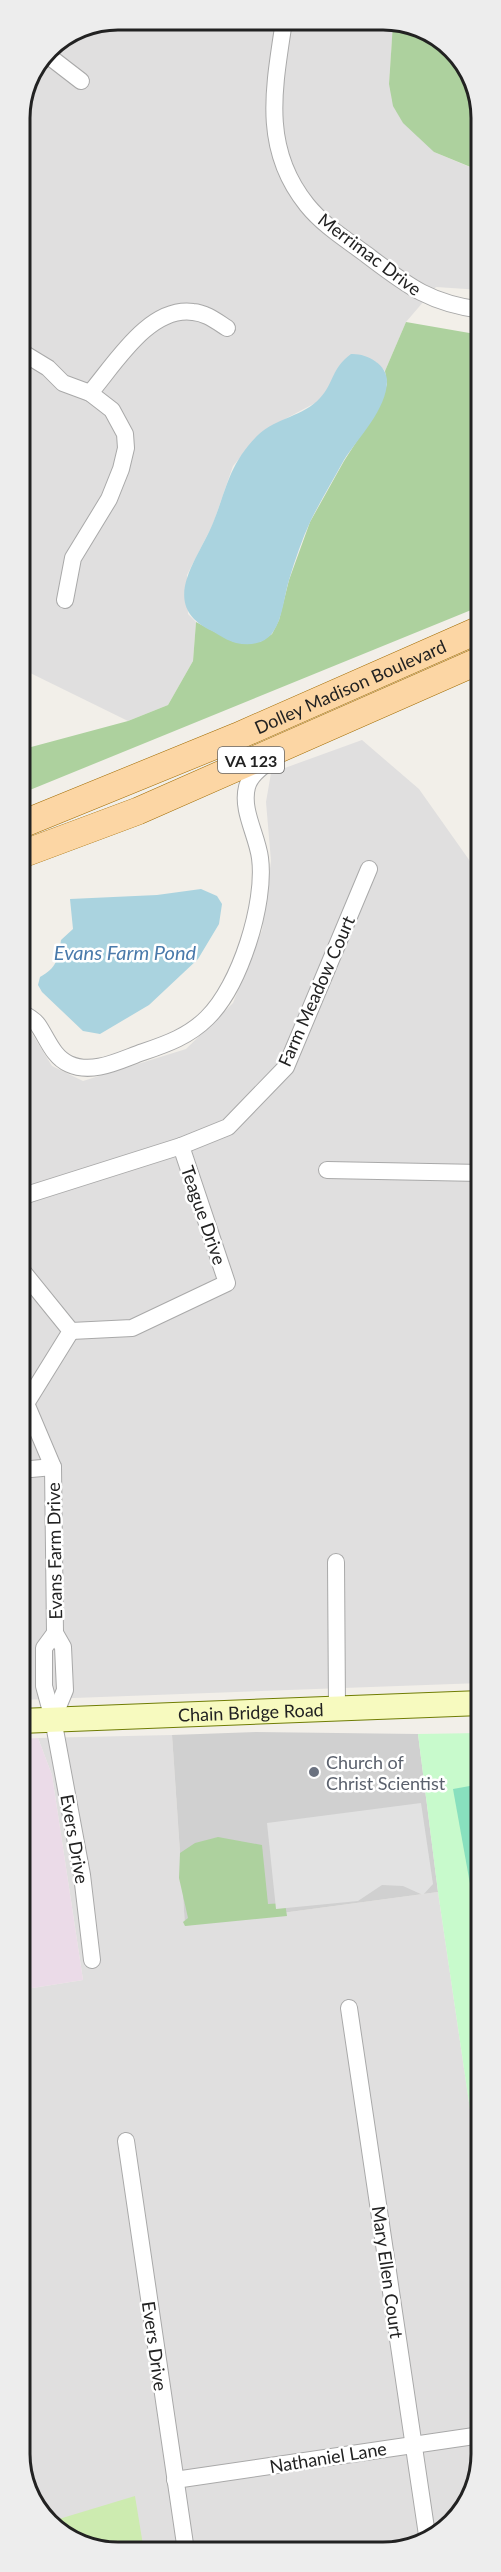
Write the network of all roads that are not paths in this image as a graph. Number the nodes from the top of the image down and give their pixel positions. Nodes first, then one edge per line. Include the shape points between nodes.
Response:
1 (283, 30) edge
2 (53, 59) edge
3 (81, 81) dead end
4 (471, 309) edge
5 (227, 327) dead end
6 (30, 357) edge
7 (90, 393) junction
8 (65, 600) dead end
9 (471, 633) edge
10 (471, 664) edge
11 (289, 744) junction
12 (30, 821) edge
13 (105, 824) junction
14 (30, 851) edge
15 (30, 863) edge
16 (369, 869) dead end
17 (30, 1019) edge
18 (181, 1146) junction
19 (327, 1170) dead end
20 (471, 1173) edge
21 (30, 1194) edge
22 (30, 1280) edge
23 (71, 1331) junction
24 (30, 1388) edge
25 (30, 1411) edge
26 (53, 1467) junction
27 (30, 1469) edge
28 (336, 1562) dead end
29 (471, 1703) edge
30 (337, 1709) junction
31 (53, 1719) junction
32 (30, 1720) edge
33 (92, 1960) dead end
34 (349, 2008) dead end
35 (126, 2141) dead end
36 (471, 2436) edge
37 (413, 2444) junction
38 (175, 2480) junction
39 (426, 2530) edge
40 (185, 2542) edge

1 - 4 street, Merrimac Drive via 273,119 277,144 295,188 325,223 411,288 435,300
2 - 3 street
5 - 7 street via 192,312 165,316 142,331
6 - 7 street via 63,383
7 - 8 street via 112,410 120,422 126,448 109,499 73,558
9 - 12 main road, Dolley Madison Boulevard / VA 123 via 238,736
10 - 11 main road, Dolley Madison Boulevard / VA 123
11 - 13 main road, Dolley Madison Boulevard / VA 123
11 - 17 street via 252,776 247,787 246,801 260,857 262,883 257,912 236,971 208,1017 174,1042 99,1067 82,1068 67,1063
13 - 14 main road, Dolley Madison Boulevard / VA 123
13 - 15 main road
16 - 18 street, Farm Meadow Court via 286,1067 228,1127
18 - 21 street, Farm Meadow Court
18 - 23 street, Teague Drive via 227,1283 132,1328
19 - 20 street
22 - 23 street
23 - 24 street, Evans Farm Drive
25 - 26 street, Evans Farm Drive
26 - 27 street
26 - 31 street, Evans Farm Drive via 55,1633 63,1647 65,1690
28 - 30 street
29 - 30 main road, Chain Bridge Road
30 - 31 main road, Chain Bridge Road
31 - 32 main road, Chain Bridge Road
31 - 33 street, Evers Drive via 82,1875
34 - 37 street, Mary Ellen Court
35 - 38 street, Evers Drive
36 - 37 street, Nathaniel Lane
37 - 38 street, Nathaniel Lane
37 - 39 street, Mary Ellen Court
38 - 40 street, Evers Drive

